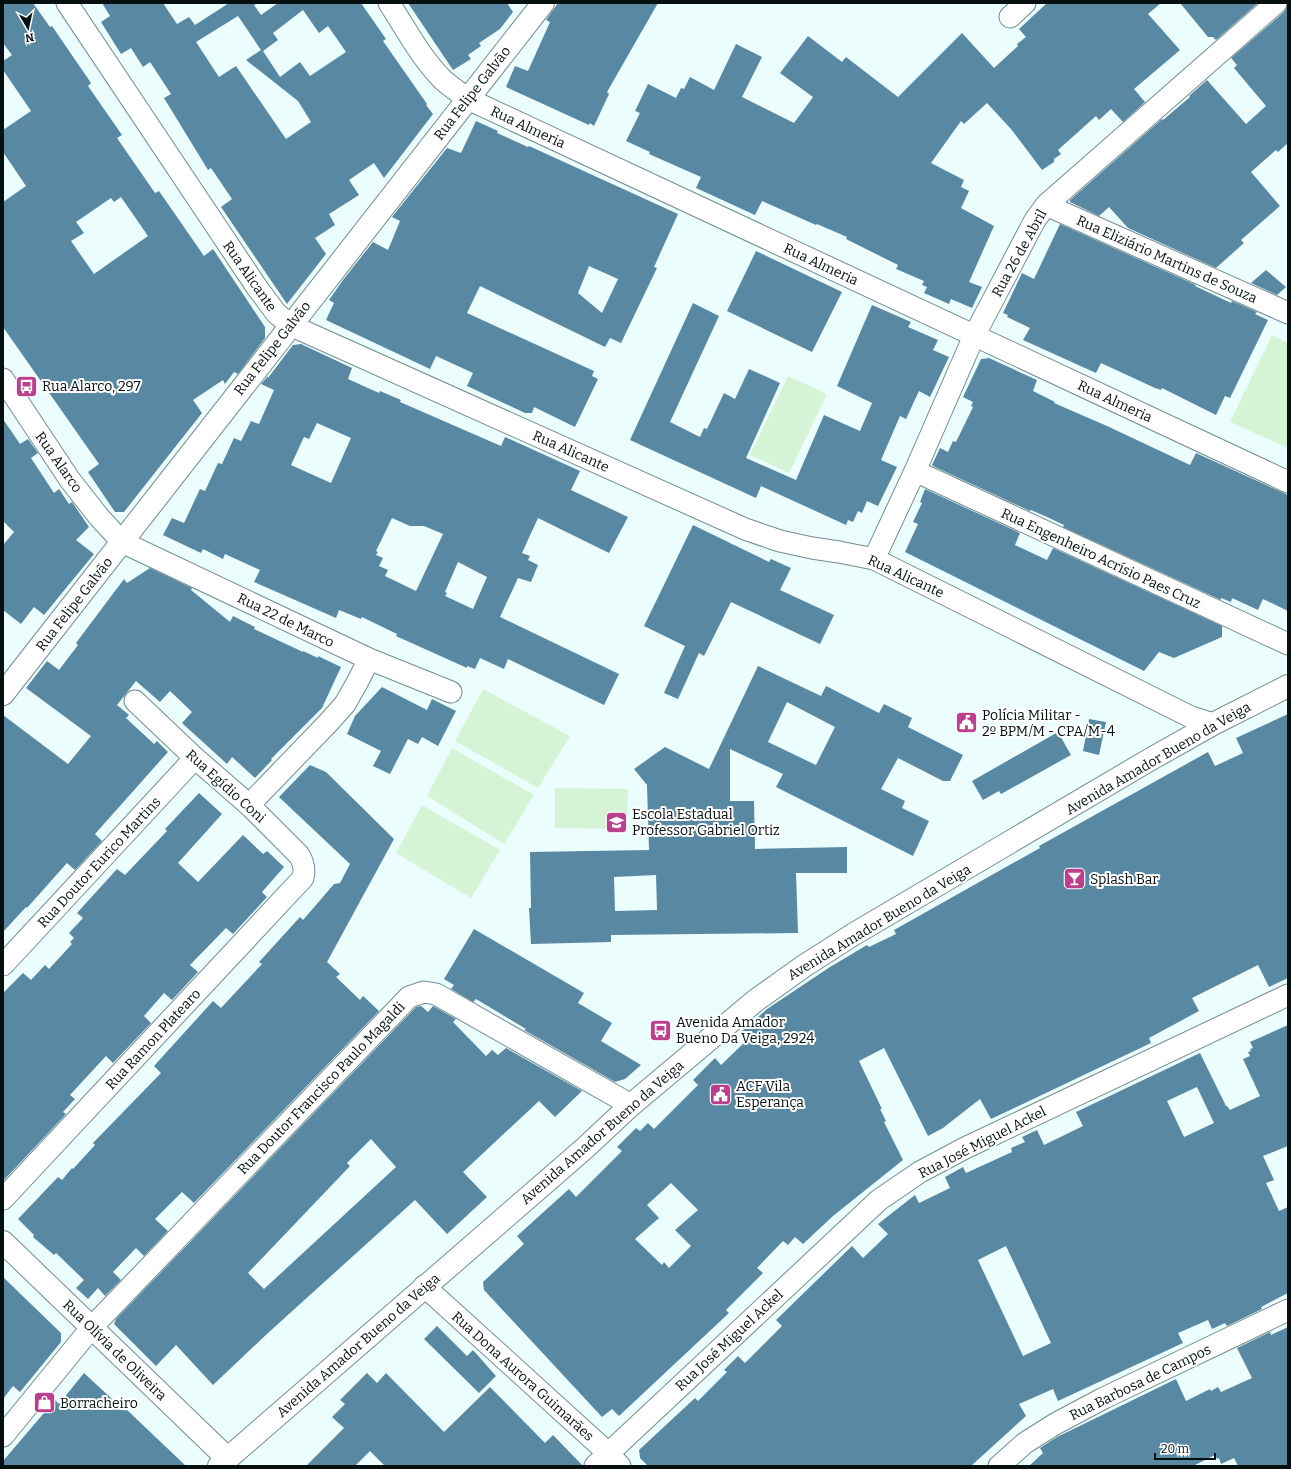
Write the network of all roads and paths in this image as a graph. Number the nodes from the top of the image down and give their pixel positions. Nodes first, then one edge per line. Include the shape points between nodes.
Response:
1 (67, 3) edge
2 (389, 3) edge
3 (543, 3) edge
4 (1025, 3) edge
5 (1276, 3) edge
6 (1010, 17) dead end
7 (468, 99) junction
8 (1046, 205) junction
9 (1288, 313) edge
10 (290, 325) junction
11 (974, 336) junction
12 (3, 379) edge
13 (915, 472) junction
14 (1288, 482) edge
15 (122, 542) junction
16 (874, 559) junction
17 (1288, 644) edge
18 (369, 659) junction
19 (1288, 686) edge
20 (451, 692) dead end
21 (3, 694) edge
22 (135, 701) dead end
23 (1213, 724) junction
24 (195, 758) junction
25 (249, 805) junction
26 (302, 878) joint
27 (3, 965) edge
28 (1288, 995) edge
29 (631, 1104) junction
30 (3, 1199) edge
31 (3, 1242) edge
32 (424, 1286) junction
33 (1288, 1310) edge
34 (92, 1327) junction
35 (3, 1436) edge
36 (223, 1462) edge
37 (608, 1462) edge
38 (999, 1466) edge

1 - 10 street, Rua Alicante via 256,286 276,313
2 - 7 street, Rua Almeria via 426,60 437,73
3 - 7 main road, Rua Felipe Galvão
4 - 6 street
5 - 8 street, Rua 26 de Abril
7 - 10 main road, Rua Felipe Galvão
7 - 11 street, Rua Almeria
8 - 9 street, Rua Eliziário Martins de Souza
8 - 11 street, Rua 26 de Abril via 1035,220
10 - 15 main road, Rua Felipe Galvão
10 - 16 street, Rua Alicante via 745,529 780,541
11 - 13 street, Rua 26 de Abril
11 - 14 street, Rua Almeria
12 - 15 street, Rua Alarco via 70,480
13 - 16 street, Rua 26 de Abril
13 - 17 street, Rua Engenheiro Acrísio Paes Cruz
15 - 18 street, Rua 22 de Marco
15 - 21 main road, Rua Felipe Galvão
16 - 23 street, Rua Alicante via 1191,717
18 - 20 street, Rua 22 de Marco
18 - 25 street via 345,704
19 - 23 main road, Avenida Amador Bueno da Veiga
22 - 24 street, Rua Egídio Coni
23 - 29 main road, Avenida Amador Bueno da Veiga via 854,934 804,966 755,1001
24 - 25 street, Rua Egídio Coni
24 - 27 street, Rua Doutor Eurico Martins
25 - 26 street, Rua Egídio Coni via 299,855 304,862
26 - 30 street, Rua Ramon Platearo
28 - 37 street, Rua José Miguel Ackel via 965,1148 920,1172 879,1200
29 - 32 main road, Avenida Amador Bueno da Veiga via 586,1148
29 - 34 street, Rua Doutor Francisco Paulo Magaldi via 436,994 416,994 409,997
31 - 34 main road, Rua Olívia de Oliveira
32 - 36 main road, Avenida Amador Bueno da Veiga
32 - 37 street, Rua Dona Aurora Guimarães
33 - 38 street, Rua Barbosa de Campos via 1062,1420 1025,1443
34 - 35 street, Rua Doutor Francisco Paulo Magaldi
34 - 36 main road, Rua Olívia de Oliveira

